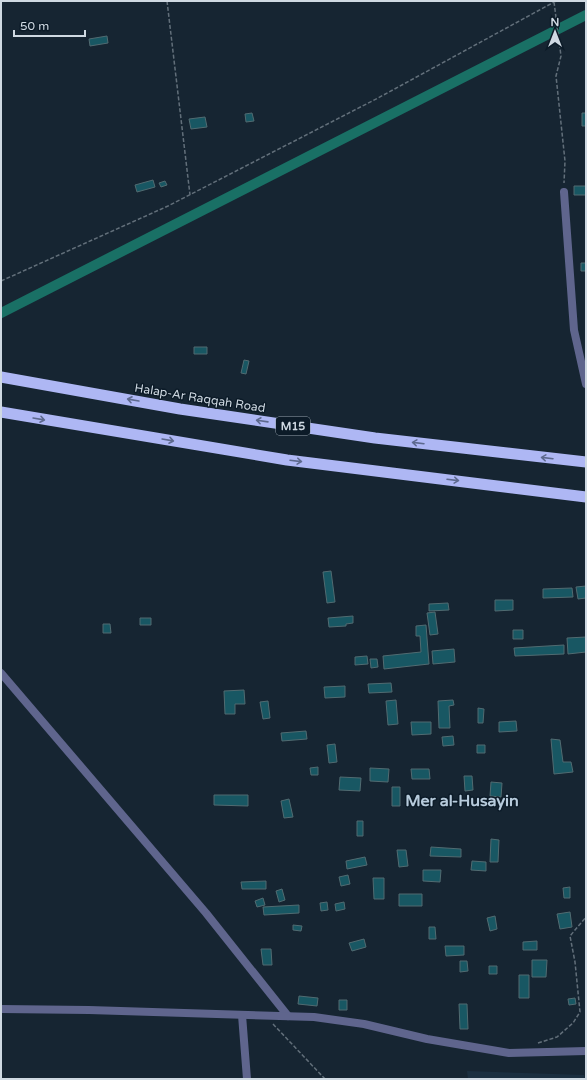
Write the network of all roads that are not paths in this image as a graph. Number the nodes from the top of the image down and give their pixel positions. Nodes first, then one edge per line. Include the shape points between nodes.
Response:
1 (564, 192) road end
2 (1, 376) edge
3 (586, 384) edge
4 (1, 412) edge
5 (586, 462) edge
6 (586, 497) edge
7 (1, 673) edge
8 (1, 1009) edge
9 (242, 1015) junction
10 (288, 1016) junction
11 (586, 1051) edge
12 (247, 1079) edge

1 - 3 street via 574,330
5 -> 2 highway, Halap-Ar Raqqah Road / M15 via 367,437 180,409
4 -> 6 highway via 287,460
7 - 10 street via 206,913
8 - 9 street
9 - 10 street
9 - 12 street
10 - 11 street via 364,1024 427,1039 510,1054

